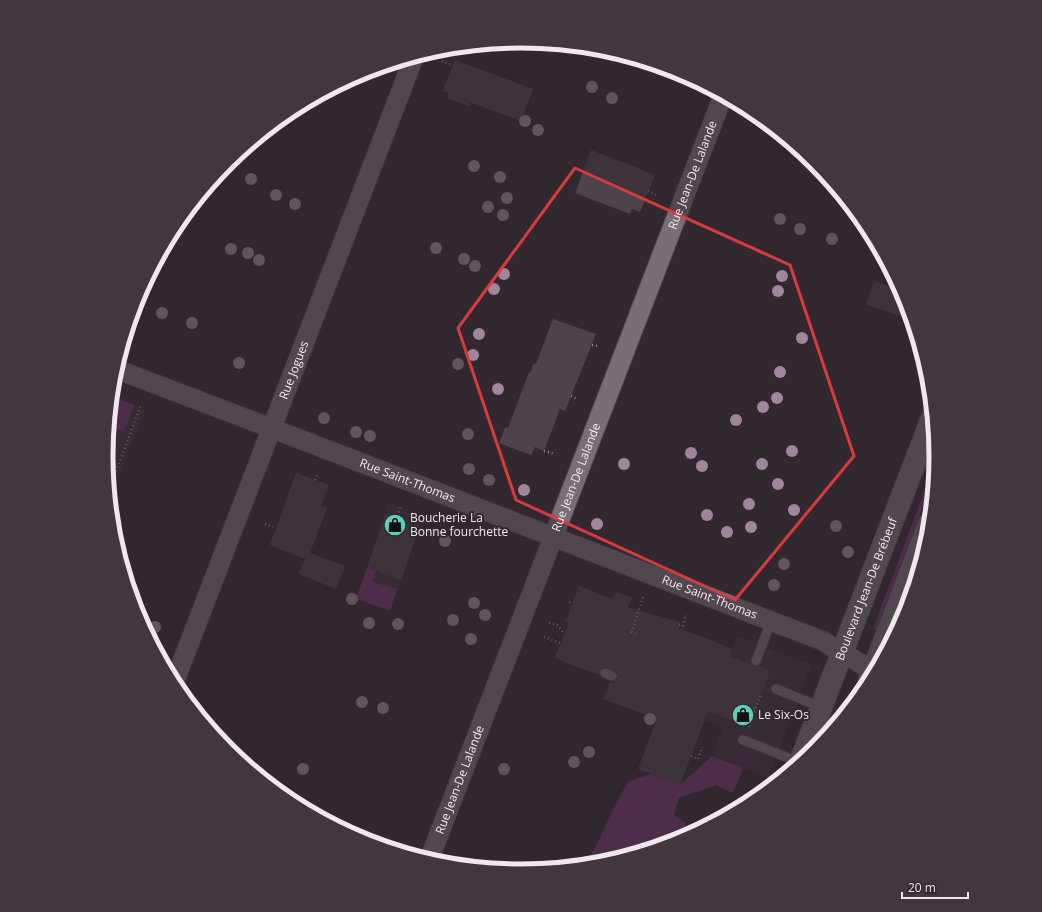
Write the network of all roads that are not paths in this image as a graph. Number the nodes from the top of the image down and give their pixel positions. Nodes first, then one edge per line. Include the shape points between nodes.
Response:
1 (412, 63) edge
2 (721, 101) edge
3 (122, 371) edge
4 (272, 428) junction
5 (928, 429) edge
6 (553, 536) junction
7 (916, 560) edge
8 (771, 621) junction
9 (886, 638) edge
10 (842, 653) junction
11 (756, 661) dead end
12 (867, 671) edge
13 (177, 675) edge
14 (776, 689) dead end
15 (822, 707) junction
16 (743, 740) dead end
17 (806, 747) edge
18 (793, 760) edge
19 (431, 854) edge

1 - 4 street, Rue Jogues
2 - 6 street, Rue Jean-De Lalande
3 - 4 street, Rue Saint-Thomas
4 - 6 street, Rue Saint-Thomas
4 - 13 street, Rue Jogues
5 - 10 main road, Boulevard Jean-De Brébeuf
6 - 8 street, Rue Saint-Thomas
6 - 19 street, Rue Jean-De Lalande
7 - 9 main road
8 - 10 street, Rue Saint-Thomas via 823,641
8 - 11 lane
10 - 12 street, Rue Saint-Thomas
10 - 15 main road, Boulevard Jean-De Brébeuf
14 - 15 lane
15 - 17 main road, Boulevard Jean-De Brébeuf
16 - 18 lane

